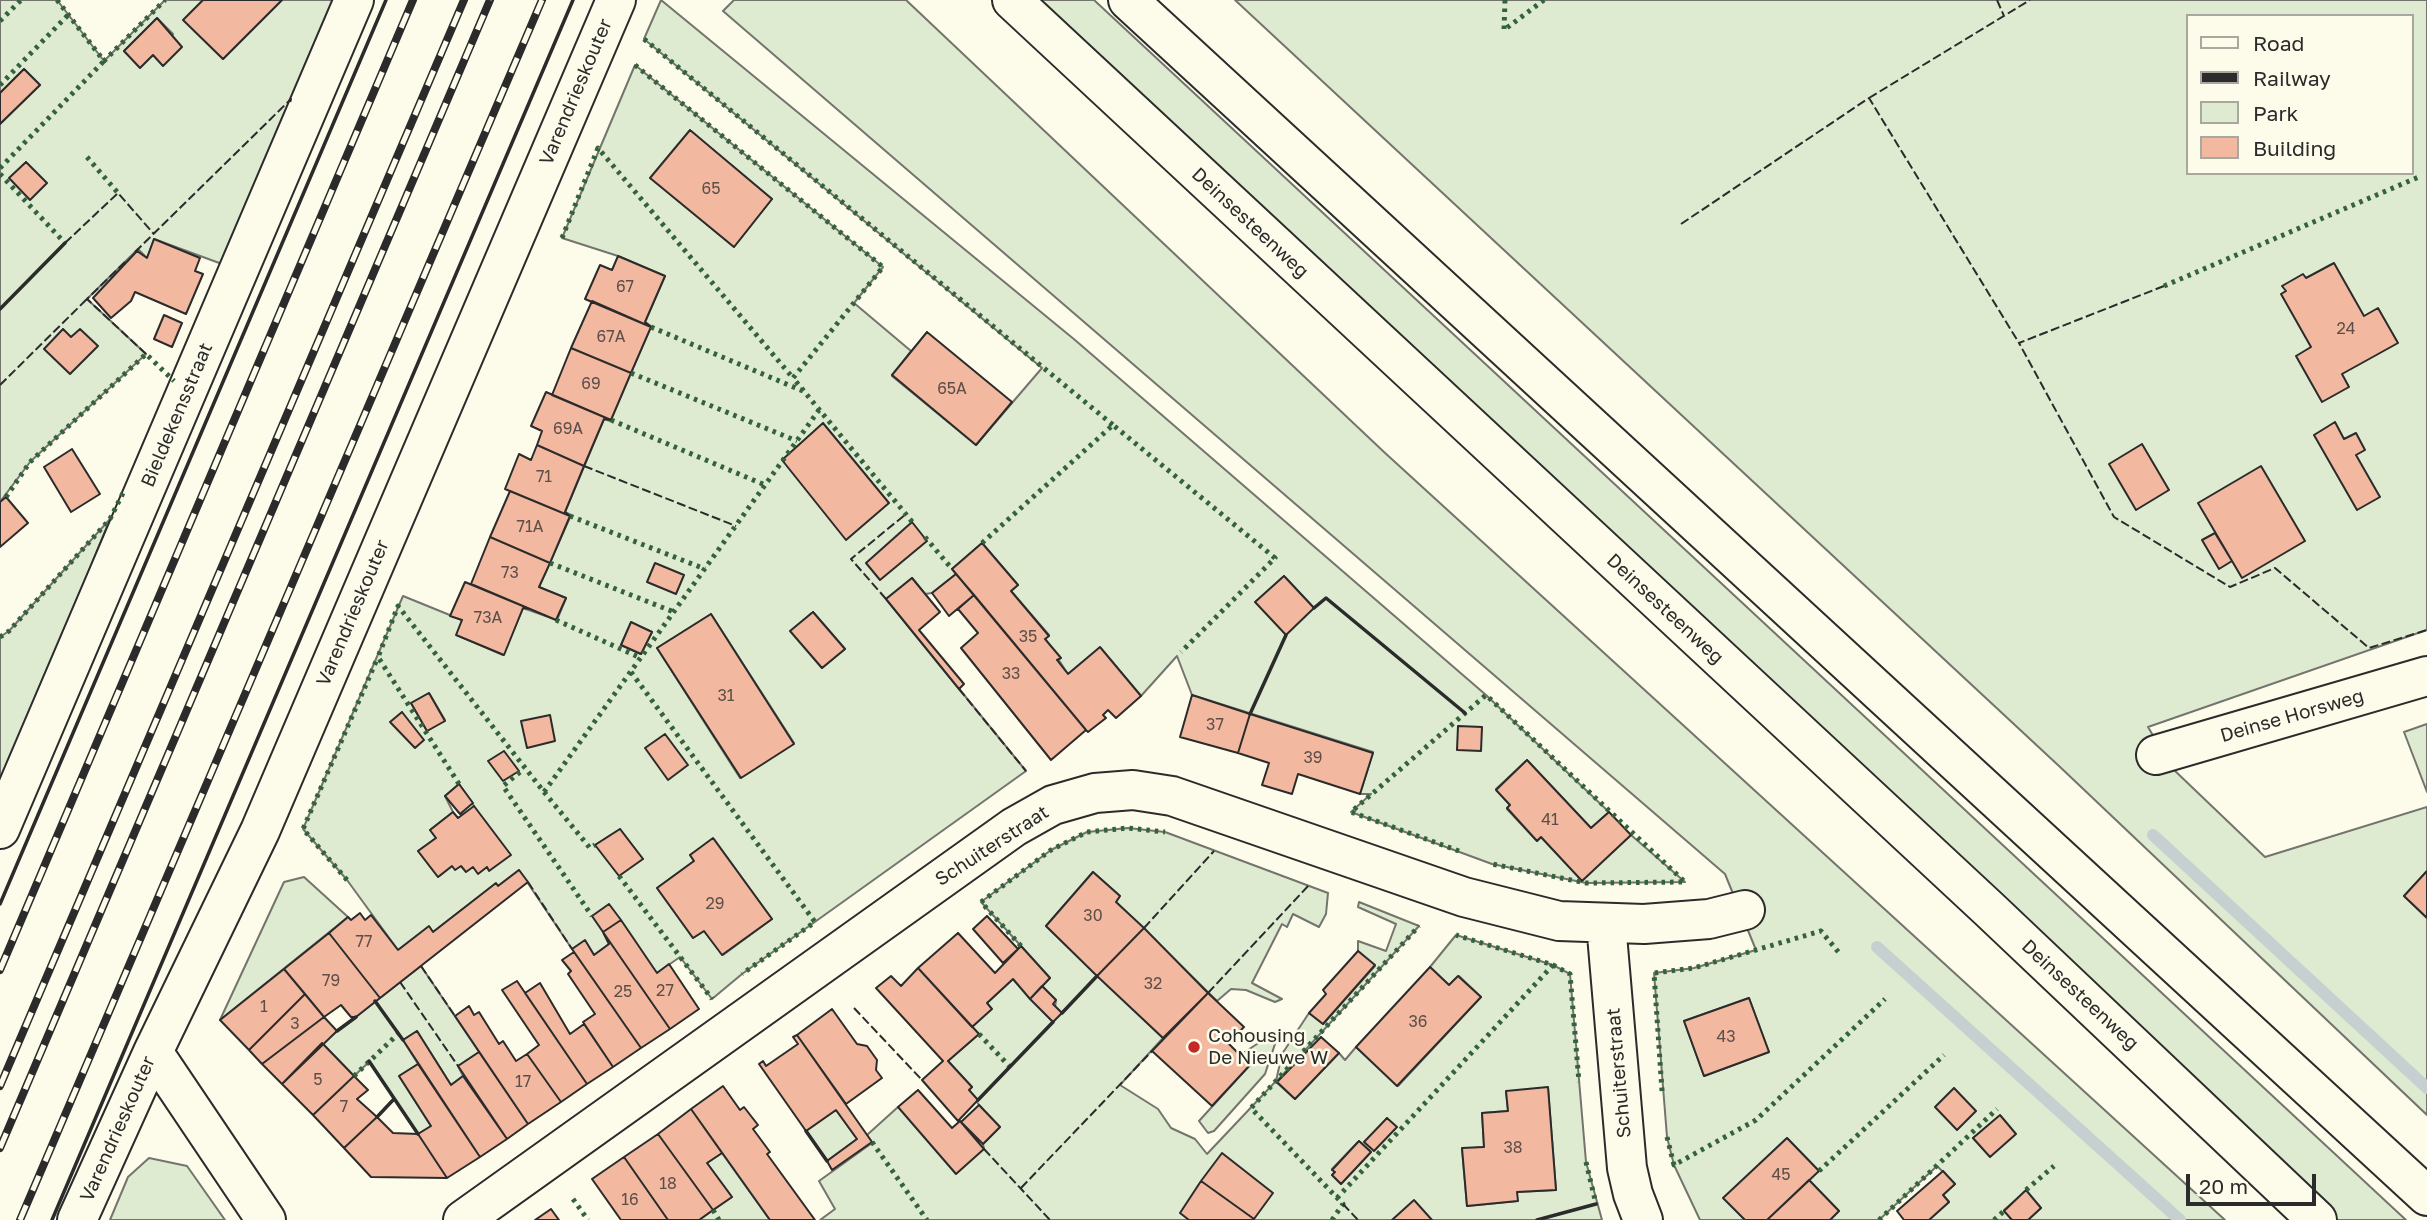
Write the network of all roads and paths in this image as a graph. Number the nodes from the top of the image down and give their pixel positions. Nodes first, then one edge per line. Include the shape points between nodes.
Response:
1 (354, 0) edge
2 (616, 0) edge
3 (1012, 0) edge
4 (1128, 0) edge
5 (2427, 676) edge
6 (2156, 755) dead end
7 (0, 829) edge
8 (1745, 910) dead end
9 (1606, 923) junction
10 (153, 1052) junction
11 (2427, 1196) edge
12 (77, 1220) edge
13 (266, 1220) edge
14 (463, 1220) edge
15 (1643, 1220) edge
16 (2317, 1220) edge

1 - 7 main road, Bieldekensstraat
2 - 10 main road, Varendrieskouter via 260,831
3 - 16 main road, Deinsesteenweg
4 - 11 main road
5 - 6 main road, Deinse Horsweg
8 - 9 main road, Schuiterstraat via 1709,919
9 - 14 main road, Schuiterstraat via 1559,921 1464,897 1172,796 1133,790 1095,793 1053,805 1014,827
9 - 15 main road, Schuiterstraat via 1627,1168
10 - 12 main road, Varendrieskouter
10 - 13 main road

